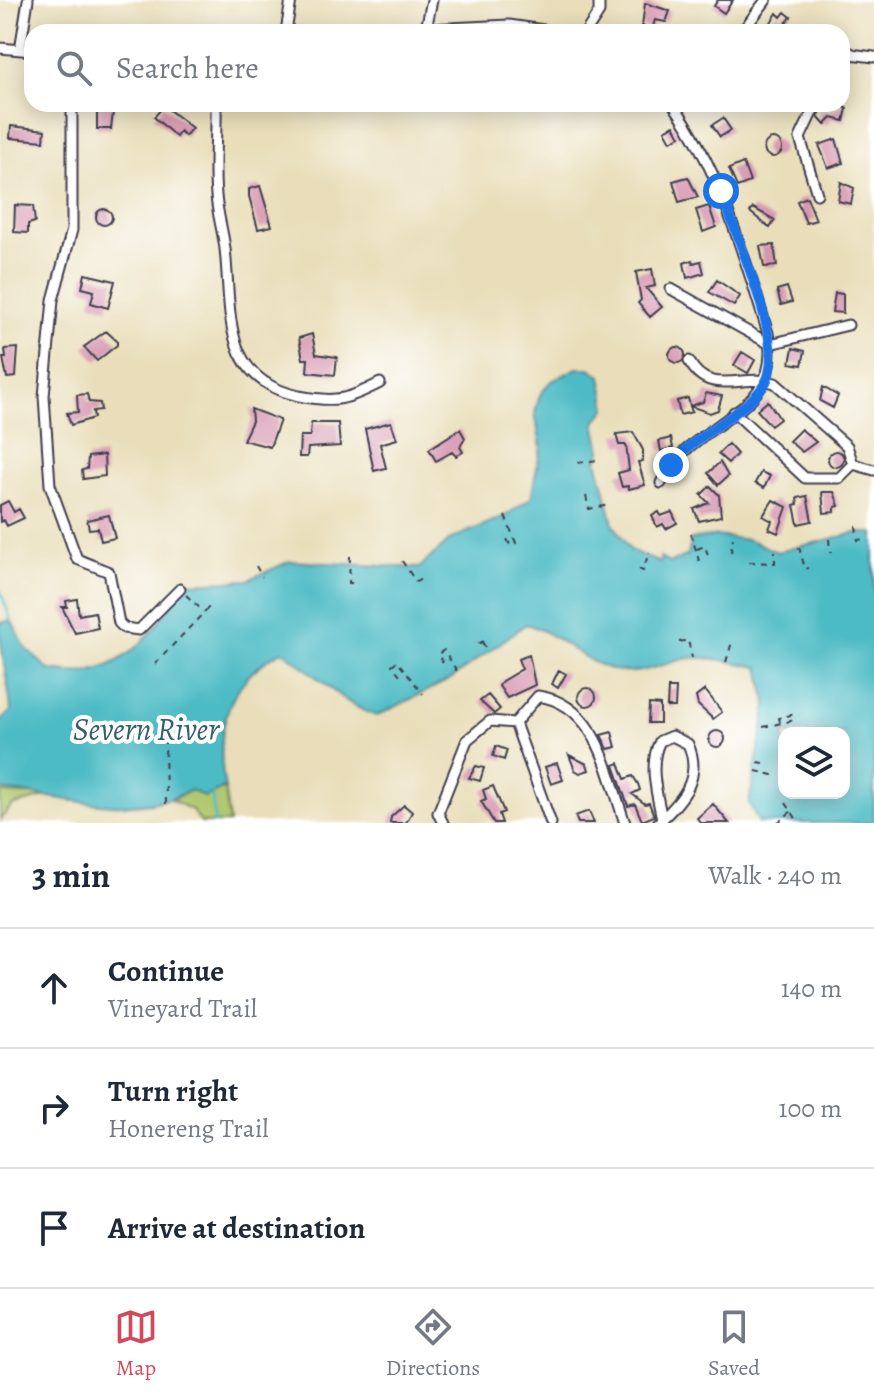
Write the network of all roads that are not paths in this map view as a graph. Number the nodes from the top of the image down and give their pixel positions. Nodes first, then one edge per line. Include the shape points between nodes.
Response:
1 (28, 0) edge
2 (291, 0) edge
3 (432, 0) edge
4 (599, 0) edge
5 (766, 0) edge
6 (24, 24) edge
7 (287, 24) edge
8 (427, 24) edge
9 (591, 24) edge
10 (748, 24) edge
11 (24, 25) edge
12 (0, 48) edge
13 (20, 50) junction
14 (24, 50) edge
15 (850, 54) edge
16 (874, 57) edge
17 (72, 112) edge
18 (216, 112) edge
19 (678, 112) edge
20 (812, 112) edge
21 (817, 194) dead end
22 (671, 289) dead end
23 (848, 325) dead end
24 (770, 344) junction
25 (689, 361) dead end
26 (767, 380) junction
27 (380, 383) dead end
28 (734, 412) junction
29 (853, 464) junction
30 (874, 470) edge
31 (661, 483) dead end
32 (180, 589) road end
33 (515, 723) junction
34 (660, 821) edge
35 (443, 823) edge
36 (551, 823) edge
37 (625, 823) edge

1 - 6 street
2 - 7 street
3 - 8 street
4 - 9 street
5 - 10 street
11 - 13 street
12 - 13 street
13 - 14 street
15 - 16 street
17 - 32 street via 72,230 53,300 44,396 50,485 77,559 109,572 124,628 139,630
18 - 27 street via 215,195 237,349 256,379 281,392 330,402
19 - 24 street via 721,191
20 - 21 street via 800,138
22 - 24 street
23 - 24 street
24 - 26 street
25 - 26 street via 698,375 711,381
26 - 28 street
26 - 29 street via 783,388 847,446
28 - 29 street via 805,478 839,478
28 - 31 street via 685,448
29 - 30 street
33 - 35 street via 490,721 467,740 438,813
33 - 36 street
33 - 37 street via 538,696 578,714 591,728
34 - 34 street via 682,800 693,773 688,744 672,736 656,748

